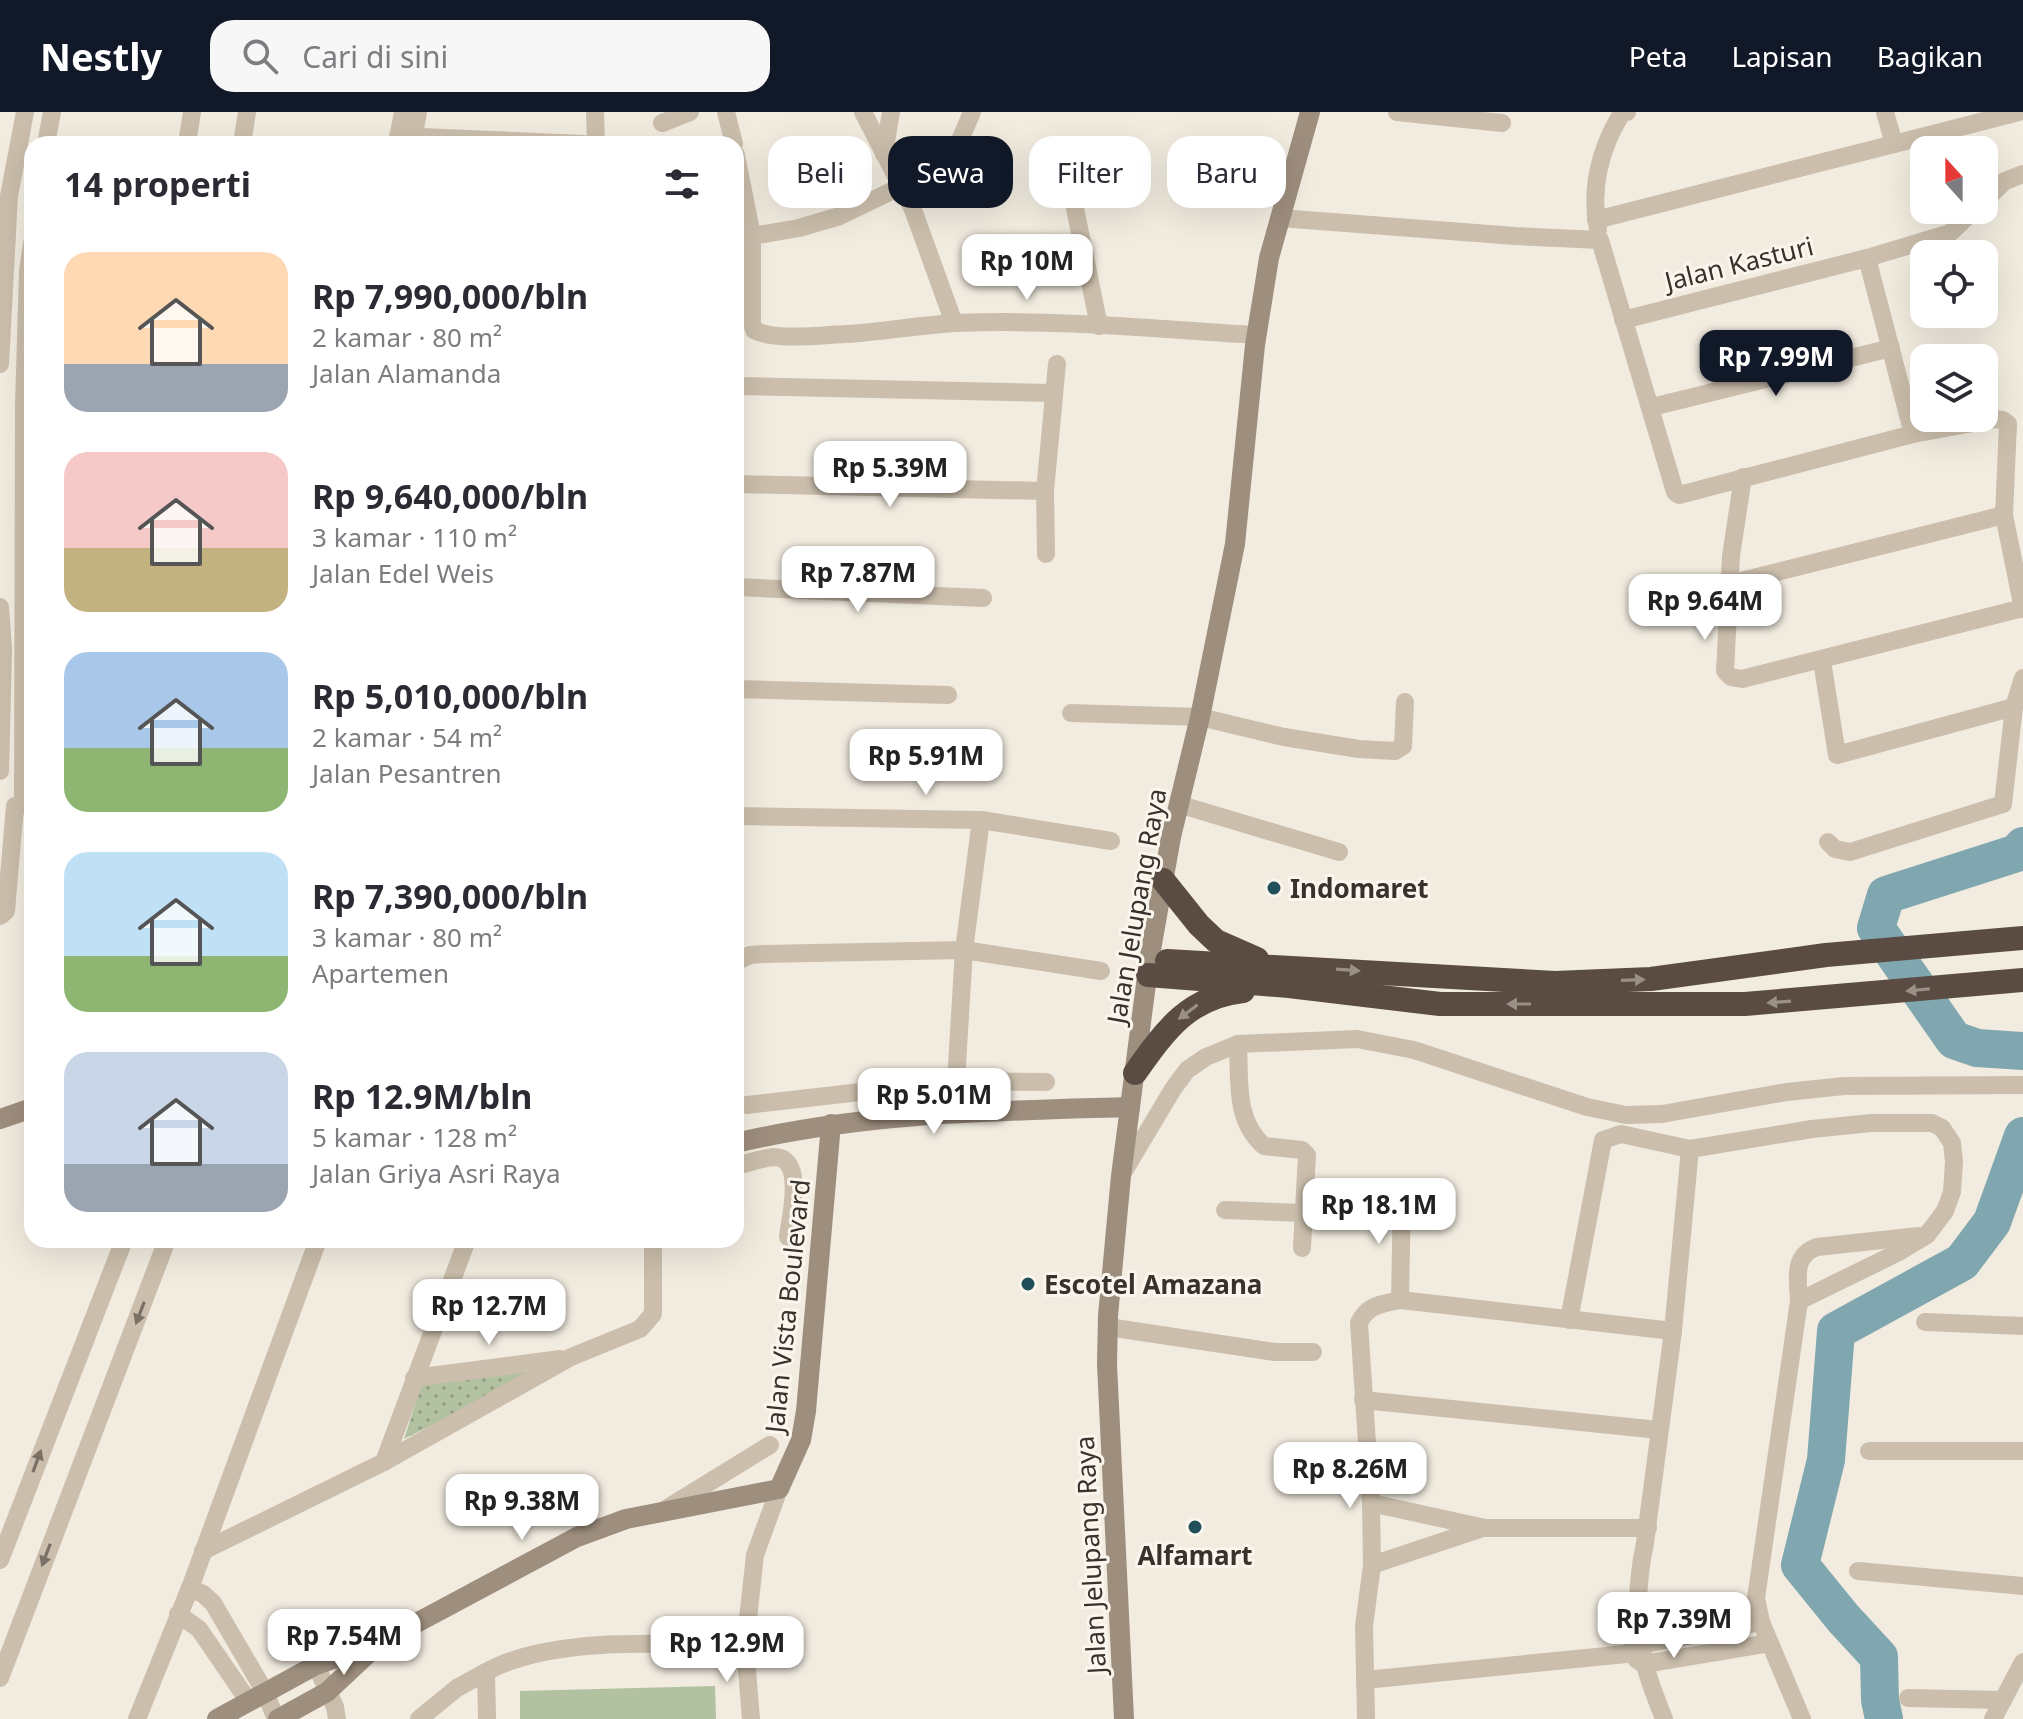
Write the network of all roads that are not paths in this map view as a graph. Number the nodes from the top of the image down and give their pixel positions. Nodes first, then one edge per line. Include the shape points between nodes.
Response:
1 (25, 112) edge
2 (52, 112) edge
3 (192, 112) edge
4 (247, 112) edge
5 (403, 112) edge
6 (418, 112) edge
7 (595, 112) edge
8 (690, 112) edge
9 (726, 112) edge
10 (863, 112) edge
11 (891, 112) edge
12 (972, 112) edge
13 (1310, 112) edge
14 (1397, 112) edge
15 (1627, 112) edge
16 (1885, 112) edge
17 (2019, 112) edge
18 (662, 123) dead end
19 (1502, 123) dead end
20 (48, 136) edge
21 (188, 136) edge
22 (243, 136) edge
23 (405, 136) edge
24 (407, 136) edge
25 (596, 136) edge
26 (732, 136) edge
27 (962, 136) edge
28 (1894, 144) junction
29 (884, 154) junction
30 (888, 161) edge
31 (2023, 174) edge
32 (1998, 188) edge
33 (888, 193) edge
34 (4, 196) edge
35 (744, 196) edge
36 (912, 208) edge
37 (1075, 208) edge
38 (1280, 218) junction
39 (1596, 220) junction
40 (1959, 224) edge
41 (752, 236) junction
42 (1600, 240) junction
43 (1867, 258) junction
44 (2, 295) edge
45 (1623, 320) junction
46 (954, 323) junction
47 (1099, 326) junction
48 (1256, 335) junction
49 (3, 343) junction
50 (24, 345) edge
51 (1891, 348) junction
52 (0, 364) edge
53 (1057, 364) dead end
54 (744, 386) edge
55 (1053, 393) junction
56 (1652, 407) junction
57 (1913, 434) junction
58 (1743, 477) junction
59 (744, 484) edge
60 (1045, 491) junction
61 (2004, 515) junction
62 (1046, 554) dead end
63 (1729, 584) junction
64 (744, 587) edge
65 (983, 598) dead end
66 (0, 607) edge
67 (2023, 608) edge
68 (1, 650) edge
69 (1822, 661) junction
70 (2023, 678) edge
71 (744, 689) edge
72 (948, 695) dead end
73 (1405, 702) dead end
74 (2014, 707) junction
75 (1071, 713) dead end
76 (1200, 717) junction
77 (0, 768) edge
78 (24, 769) edge
79 (24, 784) edge
80 (1178, 804) junction
81 (18, 806) edge
82 (744, 816) edge
83 (981, 820) junction
84 (1111, 841) dead end
85 (1828, 842) dead end
86 (1339, 852) dead end
87 (1163, 880) junction
88 (0, 916) edge
89 (2023, 938) edge
90 (964, 950) junction
91 (744, 955) edge
92 (1270, 965) junction
93 (1148, 968) junction
94 (1101, 971) dead end
95 (2023, 980) edge
96 (1289, 986) junction
97 (1238, 1044) junction
98 (1135, 1073) junction
99 (956, 1081) junction
100 (1046, 1082) dead end
101 (2023, 1085) edge
102 (747, 1105) dead end
103 (1130, 1107) junction
104 (24, 1111) edge
105 (0, 1119) edge
106 (831, 1124) junction
107 (744, 1141) edge
108 (1690, 1149) junction
109 (744, 1164) edge
110 (1121, 1176) junction
111 (1402, 1193) dead end
112 (1225, 1210) dead end
113 (1304, 1213) junction
114 (1927, 1235) junction
115 (788, 1237) dead end
116 (121, 1248) edge
117 (164, 1248) edge
118 (315, 1248) edge
119 (464, 1248) edge
120 (653, 1248) edge
121 (1302, 1248) dead end
122 (1400, 1300) junction
123 (1799, 1301) junction
124 (1569, 1320) junction
125 (1925, 1322) dead end
126 (2023, 1326) edge
127 (1108, 1327) junction
128 (1673, 1331) junction
129 (1313, 1352) dead end
130 (571, 1357) junction
131 (414, 1378) junction
132 (1363, 1400) junction
133 (1659, 1430) junction
134 (770, 1445) dead end
135 (1869, 1451) dead end
136 (2023, 1451) edge
137 (384, 1462) junction
138 (779, 1489) junction
139 (1371, 1503) junction
140 (664, 1511) junction
141 (1485, 1528) junction
142 (1648, 1528) junction
143 (203, 1551) junction
144 (0, 1560) edge
145 (1372, 1565) junction
146 (1858, 1571) dead end
147 (2023, 1586) edge
148 (190, 1588) junction
149 (178, 1614) junction
150 (1761, 1622) junction
151 (379, 1643) junction
152 (1770, 1643) junction
153 (745, 1646) junction
154 (1633, 1649) junction
155 (2023, 1662) edge
156 (1644, 1664) junction
157 (316, 1665) junction
158 (486, 1672) junction
159 (0, 1678) edge
160 (1365, 1680) junction
161 (327, 1692) junction
162 (257, 1697) junction
163 (1908, 1698) dead end
164 (2003, 1700) junction
165 (137, 1719) edge
166 (217, 1719) edge
167 (277, 1719) edge
168 (337, 1719) edge
169 (419, 1719) edge
170 (487, 1719) edge
171 (751, 1719) edge
172 (1124, 1719) edge
173 (1366, 1719) edge
174 (1664, 1719) edge
175 (1802, 1719) edge
176 (1993, 1719) edge

1 - 34 street
2 - 20 street
3 - 21 street
4 - 22 street
5 - 23 street
6 - 24 street
7 - 25 street
8 - 18 street
9 - 26 street
10 - 29 street
11 - 29 street
12 - 27 street
13 - 38 street, Jalan Jelupang Raya
14 - 19 street
15 - 39 street via 1613,126 1603,152 1595,184
16 - 28 street
17 - 28 street
28 - 39 street
29 - 30 street
31 - 32 street
33 - 41 street via 840,216
34 - 44 street
35 - 41 street
36 - 46 street
37 - 47 street
38 - 42 street
38 - 48 street, Jalan Jelupang Raya
39 - 42 street
40 - 43 street, Jalan Kasturi via 1950,233
41 - 46 street via 752,323 761,334 880,332
42 - 45 street
43 - 45 street, Jalan Kasturi
43 - 51 street
44 - 49 street
45 - 56 street
46 - 47 street
47 - 48 street
48 - 76 street, Jalan Jelupang Raya via 1235,544
49 - 50 street
49 - 52 street
51 - 56 street
51 - 57 street
53 - 55 street
54 - 55 street
55 - 60 street
56 - 58 street via 1675,492
57 - 58 street
57 - 61 street via 1995,419 2008,424
58 - 63 street
59 - 60 street
60 - 62 street
61 - 63 street
61 - 67 street
63 - 69 street via 1725,671 1731,677
64 - 65 street
66 - 68 street
67 - 69 street
68 - 77 street
69 - 74 street via 1837,755
70 - 74 street
71 - 72 street
73 - 76 street via 1403,746 1395,751 1284,737
74 - 85 street via 2003,804 1850,852
75 - 76 street
76 - 80 street, Jalan Jelupang Raya
77 - 78 street
79 - 81 street
80 - 86 street
80 - 87 street, Jalan Jelupang Raya
81 - 88 street via 6,911
82 - 83 street
83 - 84 street
83 - 90 street
87 - 92 highway via 1216,941
87 - 93 street, Jalan Jelupang Raya
92 -> 89 highway via 1555,983 1651,979 1826,955
90 - 91 street
90 - 94 street
90 - 99 street
92 - 93 highway
93 - 96 highway
93 - 98 street, Jalan Jelupang Raya
95 -> 96 highway via 1745,1004 1440,1004
96 -> 98 highway via 1221,993 1190,1008
97 - 101 street via 1357,1039 1414,1050 1626,1115 1844,1086
97 - 110 street via 1187,1070
97 - 113 street via 1247,1128 1264,1146 1307,1155
98 - 103 street, Jalan Jelupang Raya
99 - 100 street
99 - 102 street
103 - 106 street via 958,1112
103 - 110 street, Jalan Jelupang Raya
104 - 105 street
106 - 107 street
106 - 138 street, Jalan Vista Boulevard via 806,1411 801,1440
108 - 114 street via 1812,1129 1932,1123 1948,1135 1954,1161 1952,1192
108 - 124 street via 1621,1134 1603,1140
108 - 128 street
109 - 115 street via 775,1157 790,1166 795,1177
110 - 127 street, Jalan Jelupang Raya
111 - 122 street
112 - 113 street
113 - 121 street
114 - 123 street
114 - 123 street via 1806,1251 1797,1264
144 -> 116 street
117 -> 159 street
118 - 143 street
119 - 131 street
120 - 130 street via 653,1314 648,1322
122 - 124 street
122 - 132 street via 1376,1305 1359,1323
123 - 150 street via 1756,1598
124 - 128 street
125 - 126 street
127 - 129 street via 1274,1352
127 - 172 street, Jalan Jelupang Raya
128 - 133 street
130 - 131 street
130 - 137 street
131 - 137 street
132 - 133 street
132 - 139 street
133 - 142 street
134 - 140 street
135 - 136 street
137 - 143 street
138 - 140 street
138 - 153 street via 755,1555
139 - 141 street
139 - 145 street
140 - 151 street via 577,1537
141 - 142 street
141 - 145 street
142 - 154 street
143 - 148 street
145 - 160 street via 1364,1626
146 - 147 street
148 - 149 street
148 - 162 street via 213,1603
149 - 162 street via 199,1629
149 - 165 street
150 - 152 street
150 - 154 street
151 - 157 street
151 - 161 street
152 - 156 street
152 - 175 street
153 - 158 street via 636,1643 535,1653
153 - 171 street
154 - 156 street
154 - 160 street
155 - 164 street
156 - 174 street
157 - 161 street
157 - 162 street
158 - 169 street
158 - 170 street
160 - 173 street
161 - 167 street
161 - 168 street
162 - 166 street
162 - 167 street
163 - 164 street
164 - 176 street

